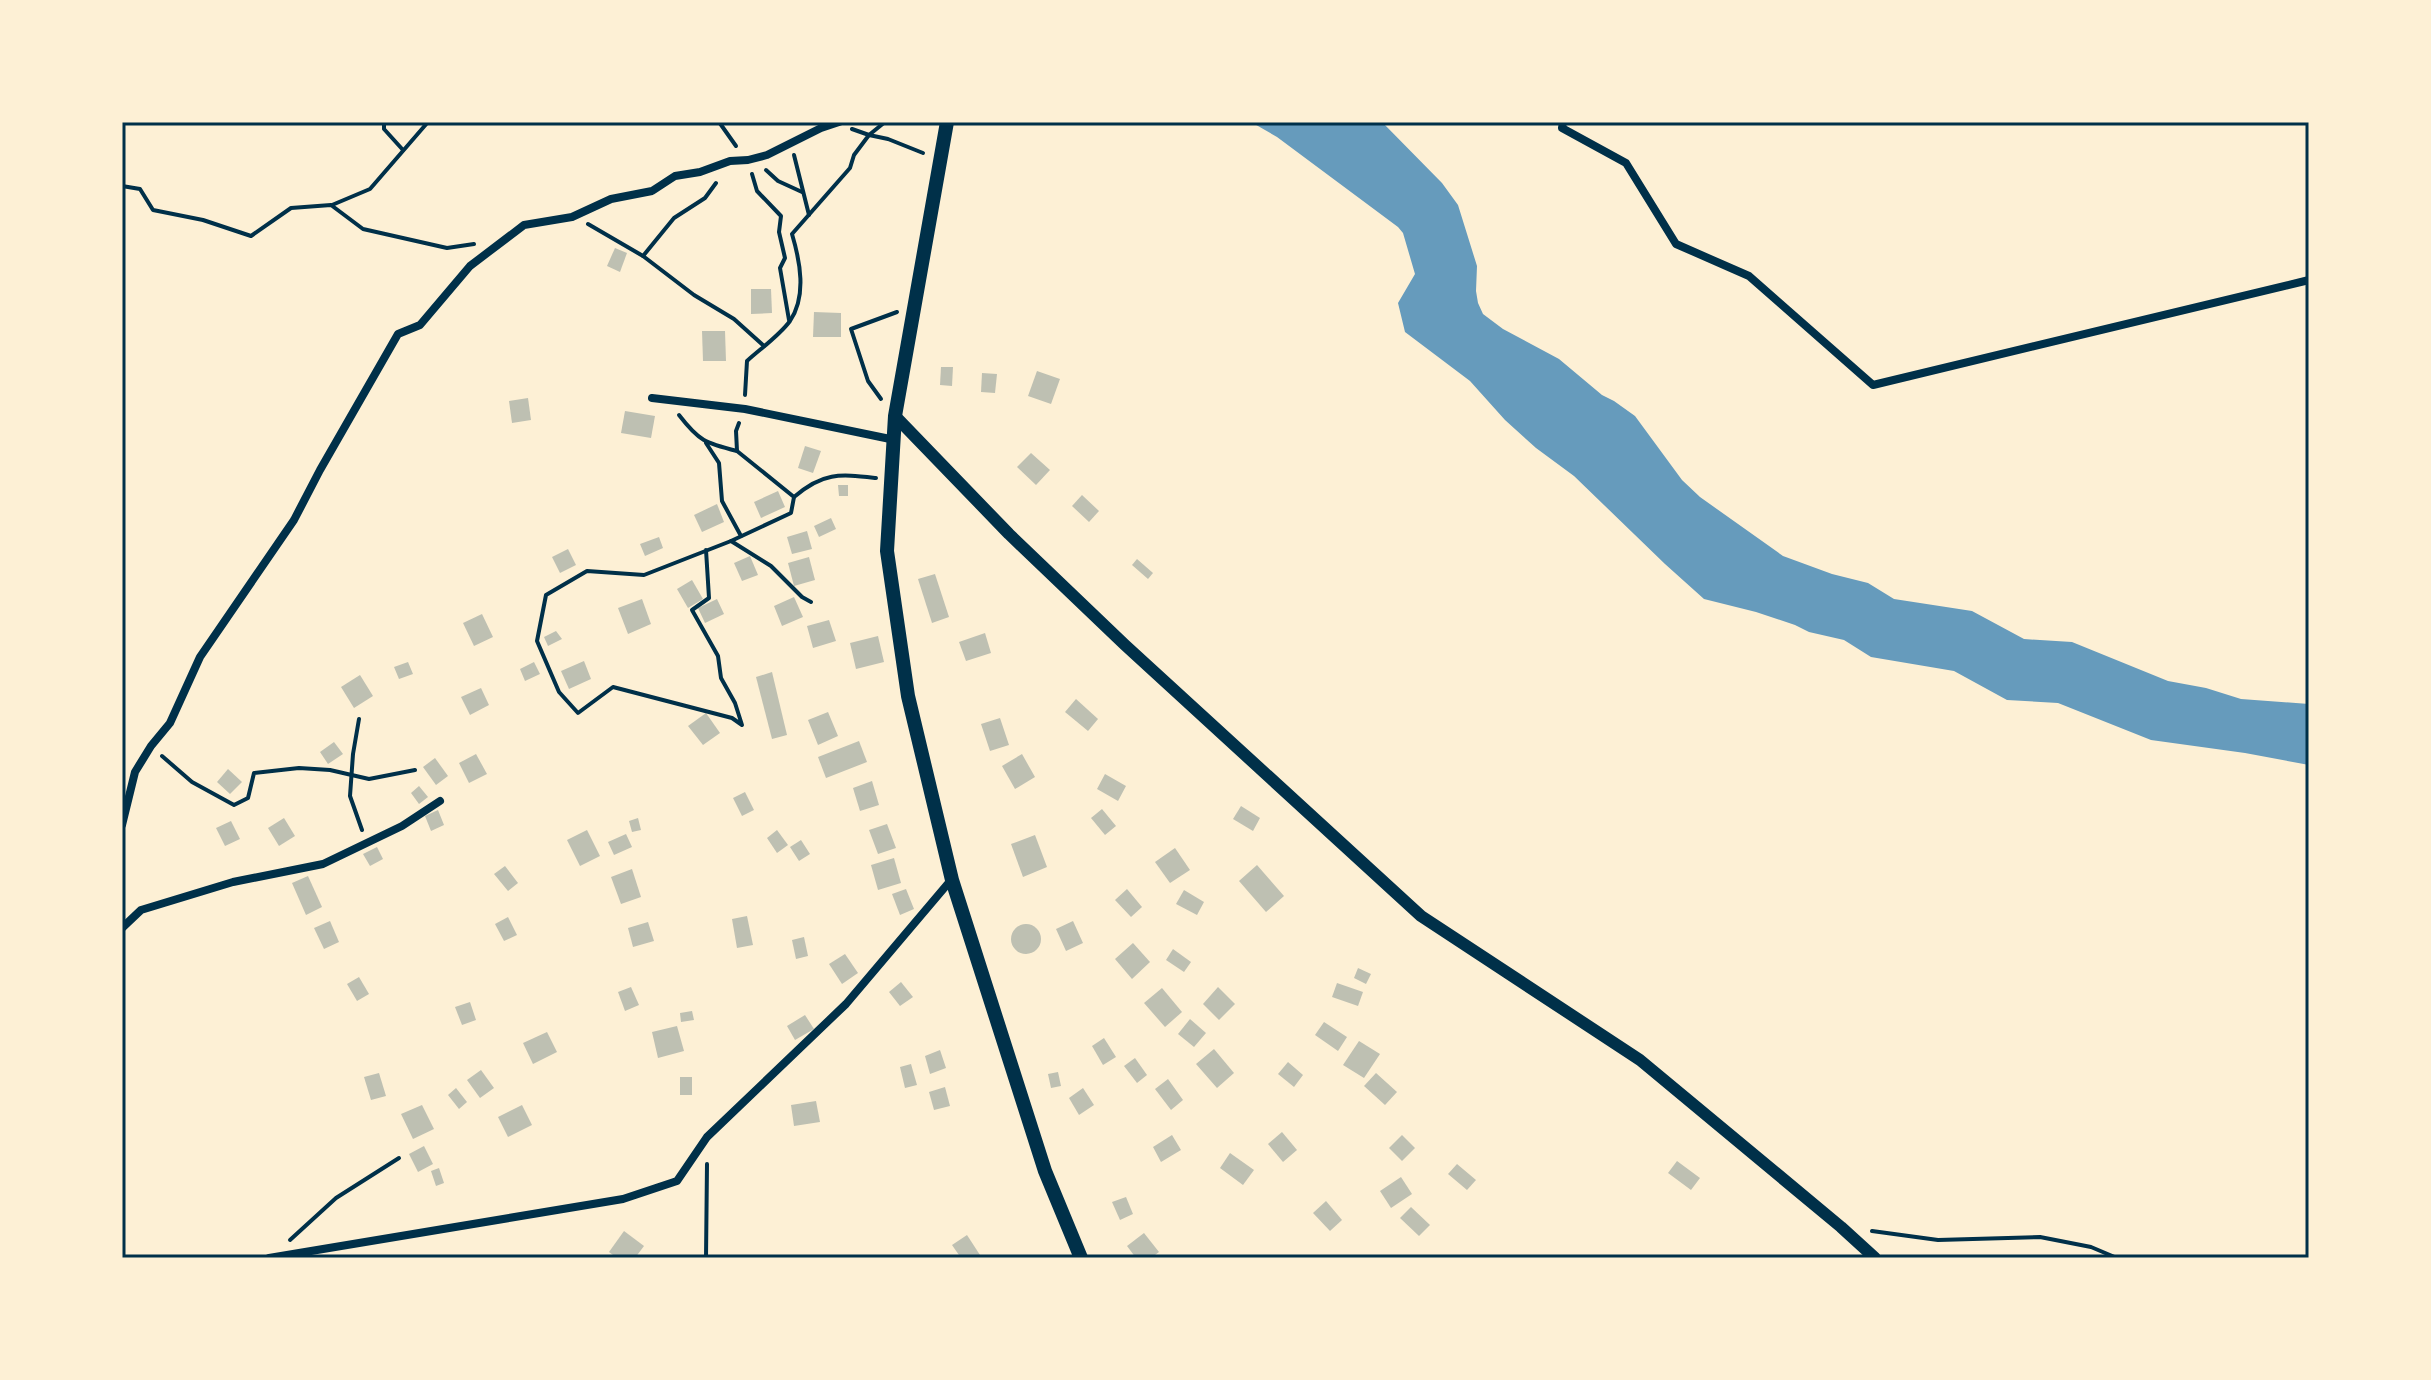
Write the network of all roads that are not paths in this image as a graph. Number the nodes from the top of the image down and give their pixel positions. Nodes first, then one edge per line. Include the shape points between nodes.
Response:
1 (947, 122) edge
2 (1563, 122) edge
3 (837, 123) edge
4 (2309, 280) edge
5 (652, 398) dead end
6 (895, 416) junction
7 (895, 440) junction
8 (440, 801) dead end
9 (122, 825) edge
10 (952, 880) junction
11 (122, 928) edge
12 (270, 1258) edge
13 (1081, 1258) edge
14 (1875, 1258) edge

1 - 6 main road
2 - 4 street via 1562,128 1626,163 1676,244 1749,276 1873,385
3 - 9 street via 759,157 675,176 652,191 611,199 572,217 524,225 470,266 420,325 398,334 294,520 200,657 170,723 135,772
5 - 7 street via 745,409
6 - 7 main road
6 - 14 street via 1125,645 1421,916 1640,1060
7 - 10 main road via 887,551 908,696
8 - 11 street via 367,845 323,864 233,882 141,910
10 - 12 street via 846,1004 707,1137 677,1181 623,1199
10 - 13 main road via 1045,1171

